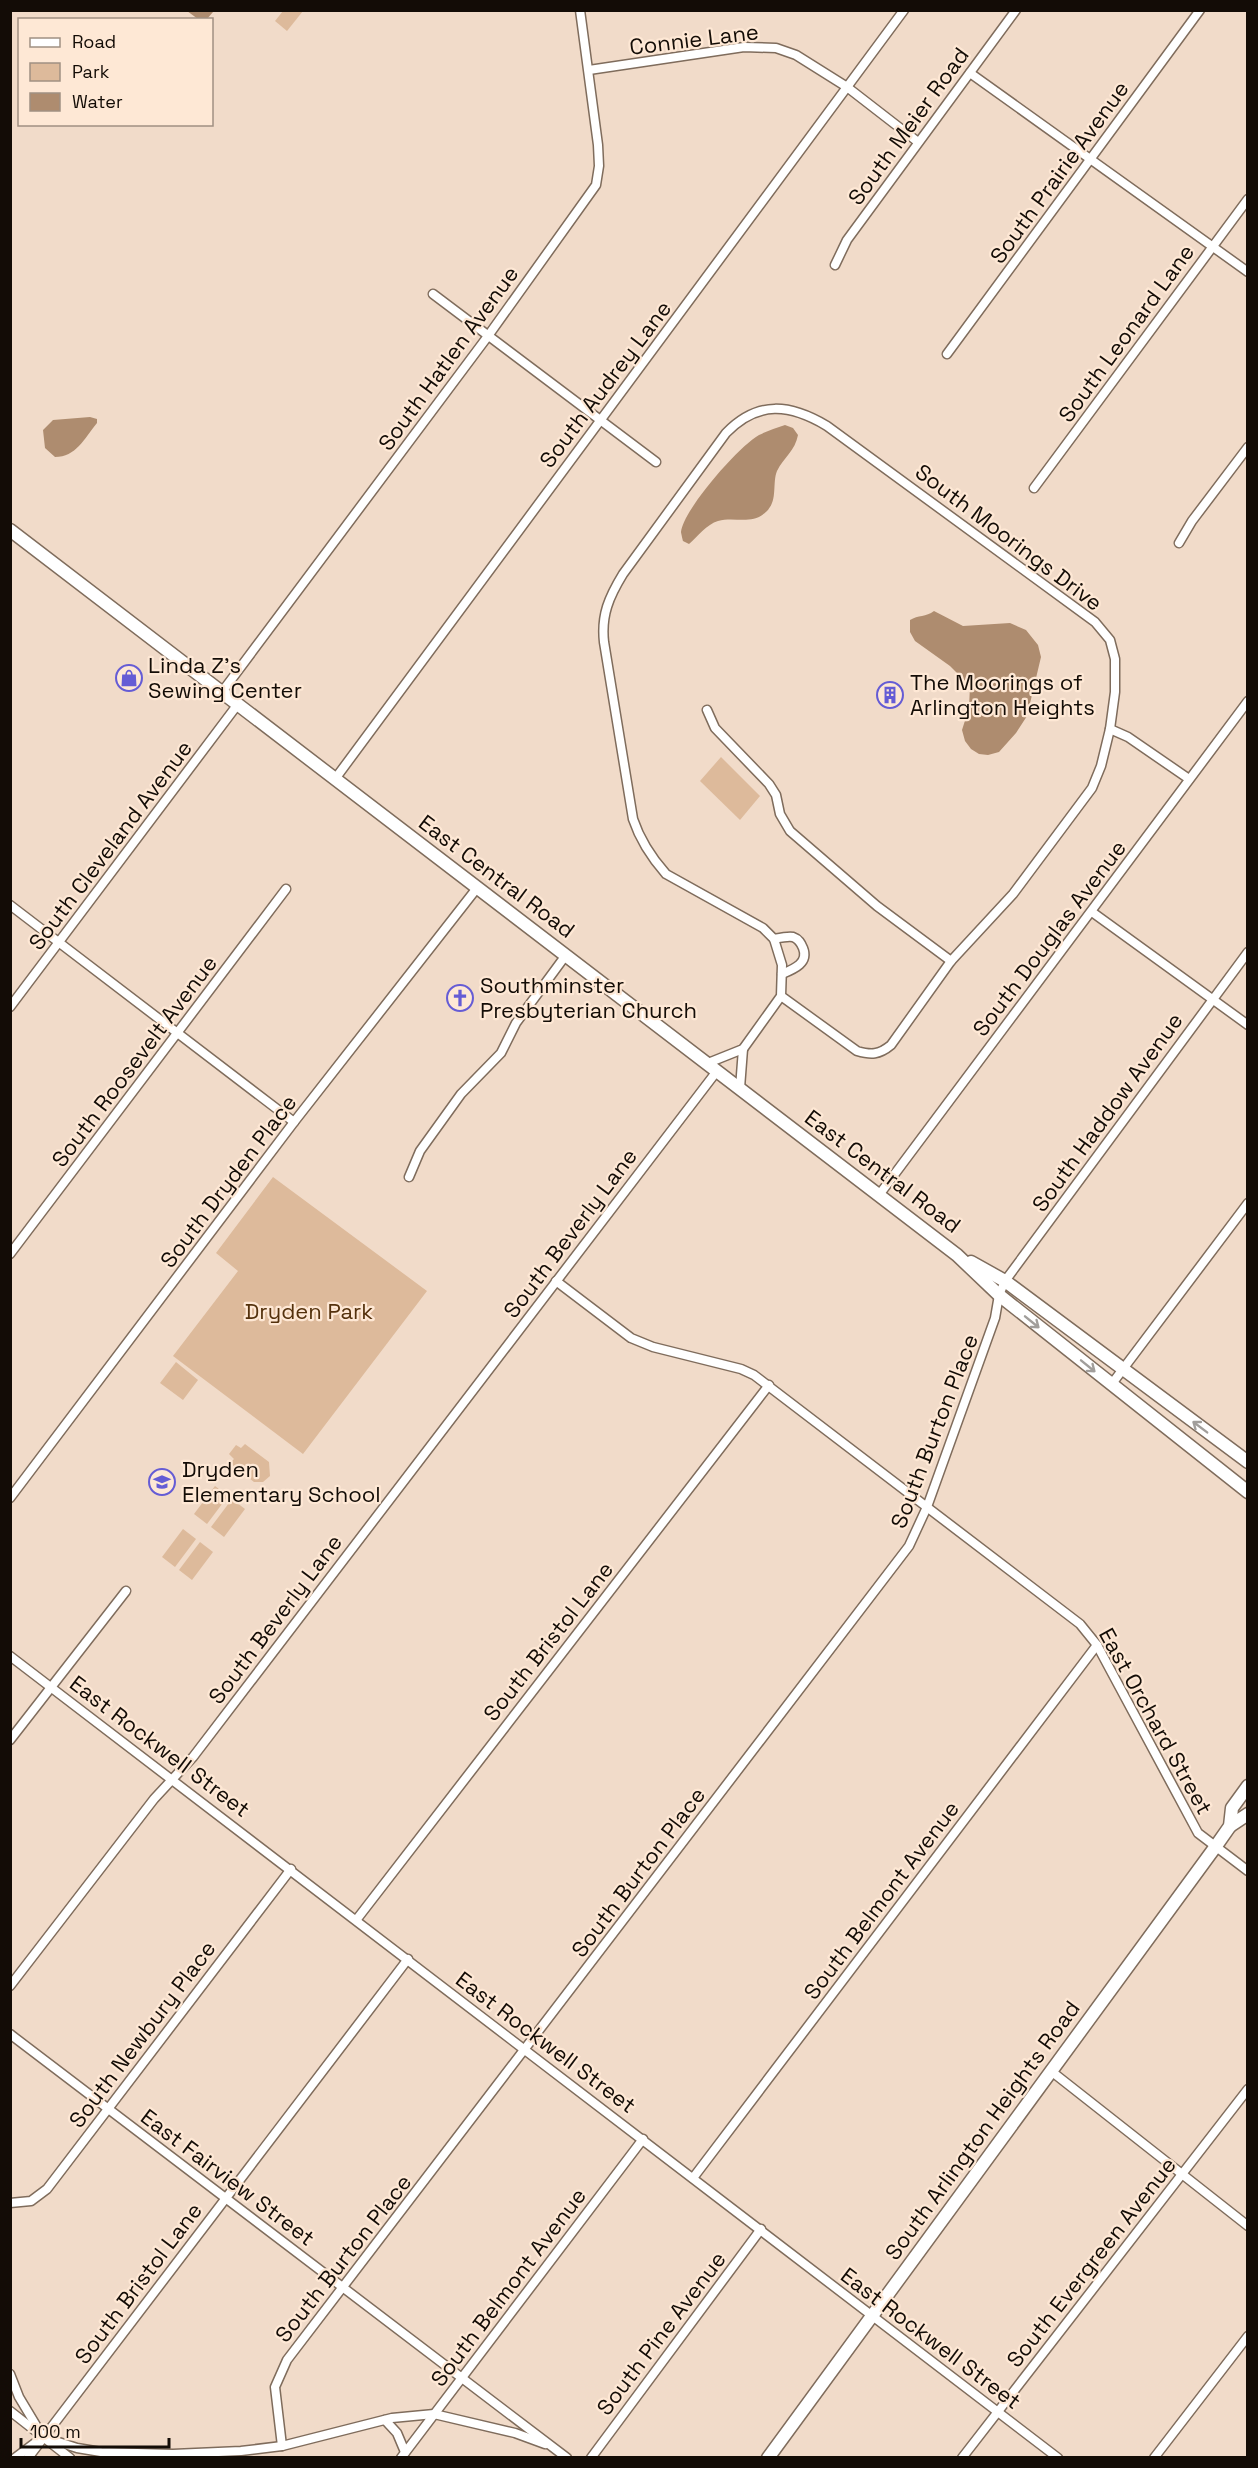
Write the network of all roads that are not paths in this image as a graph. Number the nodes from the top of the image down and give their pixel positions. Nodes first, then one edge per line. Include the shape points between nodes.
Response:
1 (580, 10) edge
2 (904, 10) edge
3 (1016, 10) edge
4 (1200, 10) edge
5 (589, 70) junction
6 (970, 73) junction
7 (847, 87) junction
8 (918, 142) junction
9 (1091, 159) junction
10 (1248, 199) edge
11 (1212, 246) junction
12 (835, 265) dead end
13 (1248, 272) edge
14 (433, 294) dead end
15 (488, 336) junction
16 (947, 354) dead end
17 (600, 420) junction
18 (1248, 447) edge
19 (656, 462) dead end
20 (1034, 488) dead end
21 (10, 531) edge
22 (1179, 543) dead end
23 (222, 692) junction
24 (1248, 701) edge
25 (238, 704) junction
26 (707, 710) dead end
27 (1110, 729) junction
28 (335, 779) junction
29 (1189, 779) junction
30 (477, 888) junction
31 (286, 889) dead end
32 (10, 905) edge
33 (1092, 912) junction
34 (774, 939) junction
35 (60, 942) junction
36 (1248, 952) edge
37 (566, 955) junction
38 (951, 961) junction
39 (782, 974) junction
40 (781, 996) junction
41 (1213, 1000) junction
42 (10, 1007) edge
43 (1248, 1025) edge
44 (178, 1034) junction
45 (743, 1049) junction
46 (712, 1067) junction
47 (740, 1088) junction
48 (294, 1122) junction
49 (409, 1176) dead end
50 (879, 1195) junction
51 (1248, 1203) edge
52 (10, 1254) edge
53 (957, 1255) junction
54 (556, 1281) junction
55 (1005, 1281) junction
56 (999, 1295) junction
57 (1123, 1369) junction
58 (769, 1385) junction
59 (1111, 1385) junction
60 (1245, 1455) edge
61 (1248, 1492) edge
62 (10, 1498) edge
63 (927, 1507) junction
64 (126, 1591) dead end
65 (1097, 1645) junction
66 (10, 1656) edge
67 (52, 1686) junction
68 (10, 1740) edge
69 (173, 1778) junction
70 (1248, 1786) edge
71 (1248, 1814) edge
72 (1230, 1826) junction
73 (1216, 1846) junction
74 (291, 1869) junction
75 (1248, 1870) edge
76 (357, 1919) junction
77 (408, 1959) junction
78 (10, 1986) edge
79 (10, 2034) edge
80 (526, 2049) junction
81 (1051, 2071) junction
82 (1248, 2089) edge
83 (107, 2108) junction
84 (643, 2139) junction
85 (1182, 2175) junction
86 (693, 2178) junction
87 (225, 2198) junction
88 (10, 2203) edge
89 (1248, 2226) edge
90 (761, 2229) junction
91 (344, 2288) junction
92 (872, 2315) junction
93 (1248, 2336) edge
94 (10, 2374) edge
95 (461, 2377) junction
96 (10, 2411) edge
97 (998, 2411) junction
98 (434, 2414) junction
99 (385, 2420) junction
100 (43, 2437) junction
101 (282, 2446) junction
102 (554, 2448) junction
103 (133, 2455) edge
104 (403, 2455) edge
105 (15, 2457) edge
106 (28, 2457) edge
107 (35, 2457) edge
108 (70, 2457) edge
109 (567, 2457) edge
110 (591, 2457) edge
111 (768, 2457) edge
112 (962, 2457) edge
113 (1058, 2457) edge
114 (1154, 2457) edge

1 - 5 street, South Hatlen Avenue
2 - 7 street, South Audrey Lane
3 - 6 street, South Meier Road
4 - 9 street, South Prairie Avenue
5 - 7 street, Connie Lane via 759,46 796,55
5 - 15 street, South Hatlen Avenue via 599,166 596,185
6 - 8 street, South Meier Road
6 - 9 street
7 - 8 street, Connie Lane
7 - 17 street, South Audrey Lane
8 - 12 street, South Meier Road via 847,240
9 - 11 street
9 - 16 street, South Prairie Avenue
10 - 11 street, South Leonard Lane
11 - 13 street
11 - 20 street, South Leonard Lane
14 - 15 street
15 - 17 street
15 - 23 street, South Hatlen Avenue
17 - 19 street
17 - 28 street, South Audrey Lane
18 - 22 street
21 - 23 main road, East Central Road
23 - 25 main road, East Central Road
24 - 29 street, South Douglas Avenue
25 - 28 main road, East Central Road
25 - 35 street, South Cleveland Avenue
26 - 38 street via 715,728 769,784 789,831 877,906
27 - 29 street
27 - 34 street, South Moorings Drive via 1115,659 1110,640 1095,622 827,426 796,410 765,410 740,418 608,599 603,636 638,833 666,874 752,922
27 - 38 street, South Moorings Drive via 1092,788 1013,894
28 - 30 main road, East Central Road
29 - 33 street, South Douglas Avenue
30 - 37 main road, East Central Road
30 - 48 street, South Dryden Place
31 - 44 street, South Roosevelt Avenue
32 - 35 street
33 - 41 street
33 - 50 street, South Douglas Avenue
34 - 39 street
34 - 39 street via 792,937 801,942 805,952 796,969
35 - 42 street, South Cleveland Avenue
35 - 44 street
36 - 41 street, South Haddow Avenue
37 - 46 main road, East Central Road
37 - 49 street via 516,1023 501,1053 461,1094 420,1151
38 - 40 street, South Moorings Drive via 882,1053 857,1052
39 - 40 street
40 - 45 street
41 - 43 street
41 - 55 street, South Haddow Avenue
44 - 48 street
44 - 52 street, South Roosevelt Avenue
45 - 46 street
45 - 47 street
46 - 47 main road, East Central Road
46 - 54 street, South Beverly Lane
47 - 50 main road, East Central Road
48 - 62 street, South Dryden Place
50 - 53 main road, East Central Road
51 - 57 street
53 - 55 main road, East Central Road
53 - 56 main road, East Central Road
54 - 58 street, East Orchard Street via 632,1338 741,1369
54 - 69 street, South Beverly Lane via 193,1757
55 - 56 street, South Haddow Avenue
55 - 57 main road, East Central Road
56 -> 59 main road, East Central Road
56 - 63 street, South Burton Place via 995,1318
57 - 59 street
60 -> 57 main road, East Central Road
58 - 63 street, East Orchard Street
58 - 76 street, South Bristol Lane
59 - 61 main road, East Central Road
63 - 65 street, East Orchard Street via 1080,1624
63 - 80 street, South Burton Place via 909,1546
64 - 67 street
65 - 73 street, East Orchard Street via 1198,1833
65 - 86 street, South Belmont Avenue
66 - 67 street, East Rockwell Street
67 - 68 street
67 - 69 street, East Rockwell Street
69 - 74 street, East Rockwell Street
69 - 78 street, South Beverly Lane
70 - 72 main road, South Arlington Heights Road via 1232,1808
71 - 72 main road, South Arlington Heights Road
72 - 73 main road, South Arlington Heights Road
73 - 75 street, East Orchard Street
73 - 81 main road, South Arlington Heights Road
74 - 76 street, East Rockwell Street
74 - 83 street, South Newbury Place
76 - 77 street, East Rockwell Street
77 - 80 street, East Rockwell Street
77 - 87 street, South Bristol Lane
79 - 83 street, East Fairview Street
80 - 84 street, East Rockwell Street
80 - 91 street, South Burton Place
81 - 85 street
81 - 92 main road, South Arlington Heights Road
82 - 85 street, South Evergreen Avenue
83 - 87 street, East Fairview Street
83 - 88 street, South Newbury Place via 47,2188 31,2201
84 - 86 street, East Rockwell Street
84 - 95 street, South Belmont Avenue
85 - 89 street
85 - 97 street, South Evergreen Avenue
86 - 90 street, East Rockwell Street
87 - 91 street, East Fairview Street
87 - 100 street, South Bristol Lane
90 - 92 street, East Rockwell Street
90 - 110 street, South Pine Avenue
91 - 95 street, East Fairview Street
91 - 101 street, South Burton Place via 279,2373 275,2387
92 - 97 street, East Rockwell Street
92 - 111 main road, South Arlington Heights Road
93 - 114 street
94 - 100 street
95 - 98 street, South Belmont Avenue
95 - 102 street, East Fairview Street
96 - 100 street
97 - 112 street, South Evergreen Avenue
97 - 113 street, East Rockwell Street
98 - 99 street
98 - 102 street via 514,2433
98 - 104 street, South Belmont Avenue
99 - 101 street
99 - 104 street via 402,2441
100 - 103 street via 77,2448
100 - 105 street
100 - 106 street, South Bristol Lane
100 - 107 street
100 - 108 street
101 - 103 street
102 - 109 street, East Fairview Street

